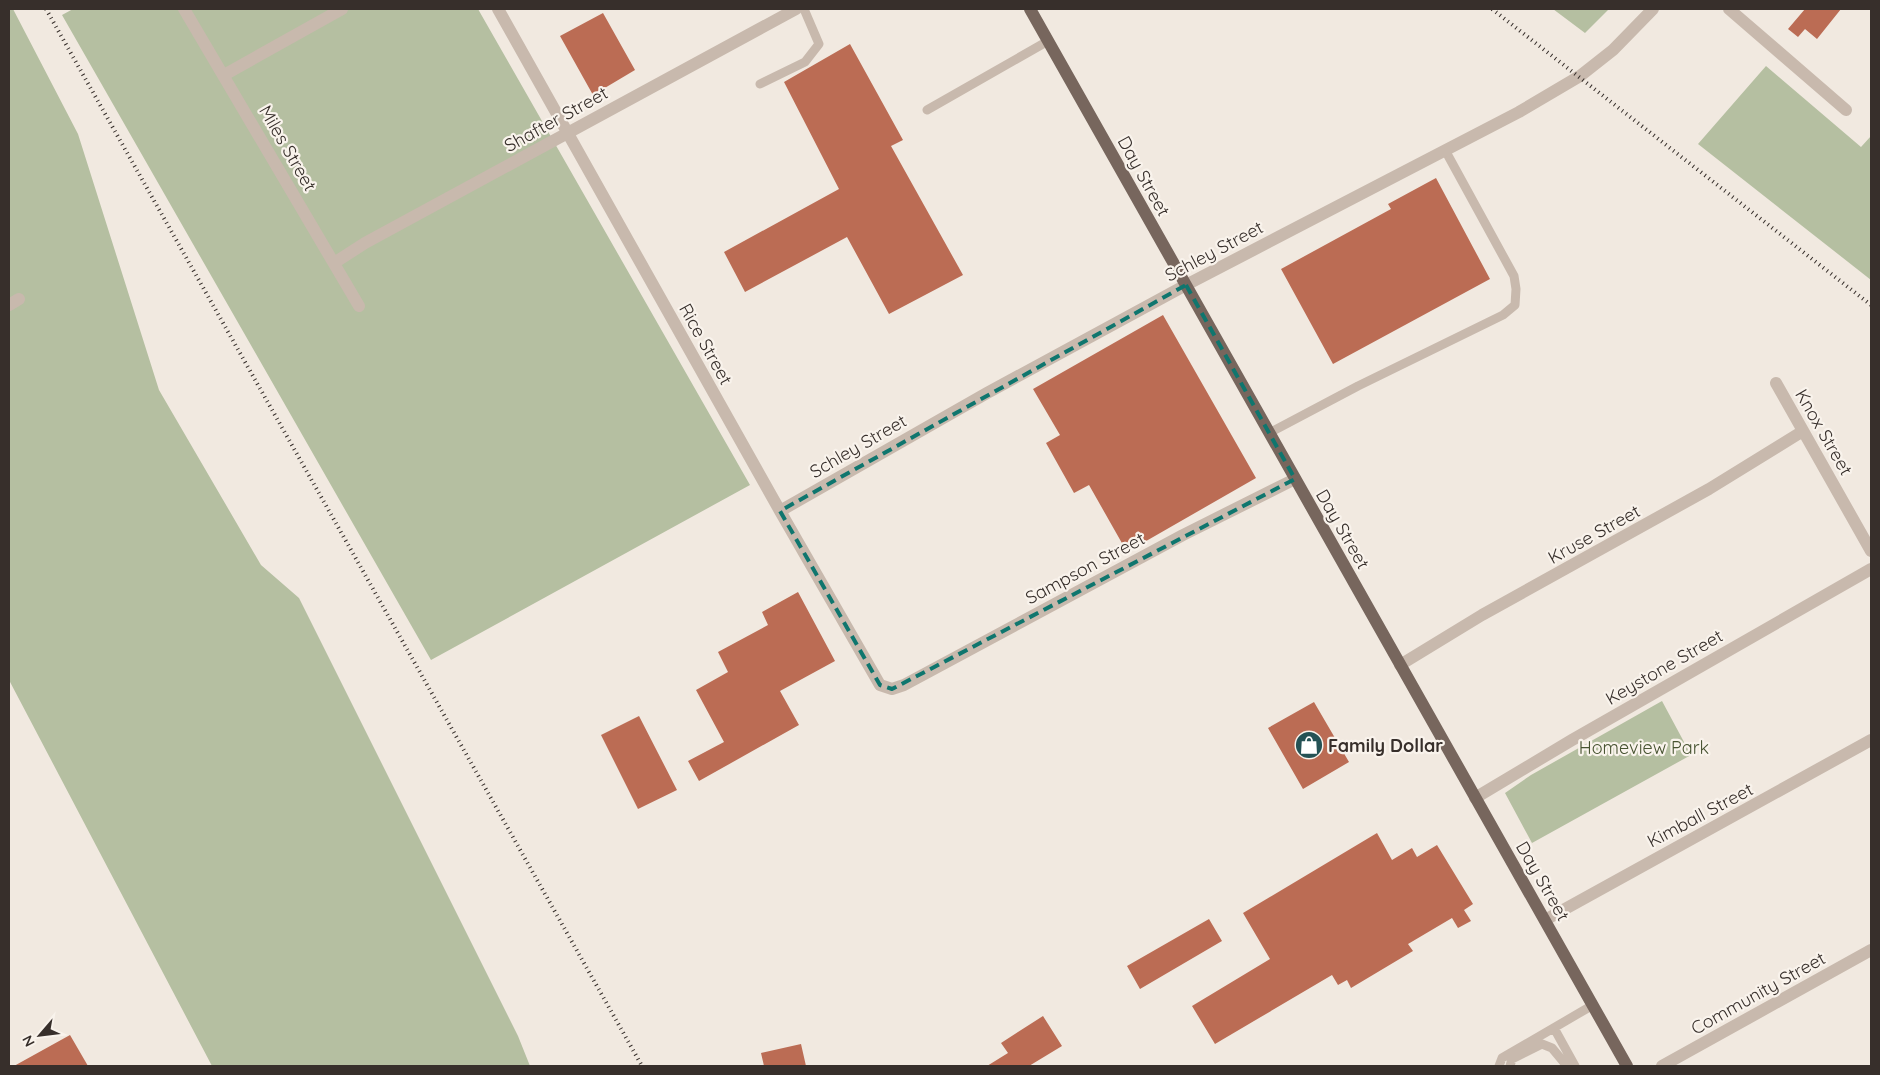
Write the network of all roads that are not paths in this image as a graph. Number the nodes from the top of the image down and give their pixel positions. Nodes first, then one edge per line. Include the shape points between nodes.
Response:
1 (184, 9) edge
2 (342, 9) edge
3 (498, 9) edge
4 (796, 9) edge
5 (804, 9) edge
6 (1030, 9) edge
7 (1653, 9) edge
8 (1729, 9) edge
9 (1048, 41) junction
10 (224, 75) junction
11 (760, 84) dead end
12 (927, 110) dead end
13 (1846, 110) dead end
14 (567, 133) junction
15 (1445, 150) junction
16 (334, 263) junction
17 (1186, 286) junction
18 (359, 306) dead end
19 (1776, 383) dead end
20 (1803, 431) junction
21 (1269, 433) junction
22 (1295, 479) junction
23 (780, 511) junction
24 (1871, 551) edge
25 (1871, 569) edge
26 (1400, 665) junction
27 (892, 689) joint
28 (1871, 740) edge
29 (1476, 798) junction
30 (1545, 920) junction
31 (1871, 950) edge
32 (1593, 1006) junction
33 (1554, 1028) junction
34 (1499, 1066) edge
35 (1510, 1066) edge
36 (1567, 1066) edge
37 (1574, 1066) edge
38 (1628, 1066) edge
39 (1662, 1066) edge

1 - 10 street, Miles Street
2 - 10 street
3 - 14 street, Rice Street
4 - 14 street, Shafter Street
5 - 11 lane via 819,44 805,62
6 - 9 main road, Day Street
7 - 15 street, Schley Street via 1613,50 1580,76
8 - 13 street
9 - 12 lane
9 - 17 main road, Day Street
10 - 16 street, Miles Street
14 - 16 street, Shafter Street
14 - 23 street, Rice Street
15 - 17 street, Schley Street
15 - 21 lane via 1514,276 1515,305 1503,315
16 - 18 street, Miles Street
17 - 21 main road, Day Street
17 - 23 street, Schley Street via 987,393
19 - 20 street, Knox Street
20 - 24 street, Knox Street
20 - 26 street, Kruse Street via 1709,489 1482,615
21 - 22 main road, Day Street
22 - 26 main road, Day Street
22 - 27 street, Sampson Street via 1182,535
23 - 27 street, Rice Street via 872,674 880,685
25 - 29 street, Keystone Street
26 - 29 main road, Day Street
28 - 30 street, Kimball Street
29 - 30 main road, Day Street
30 - 32 main road, Day Street
31 - 39 street, Community Street
32 - 33 lane
32 - 38 main road, Day Street
33 - 34 lane via 1502,1058
33 - 37 lane
35 - 36 lane via 1512,1059 1542,1044 1552,1048

